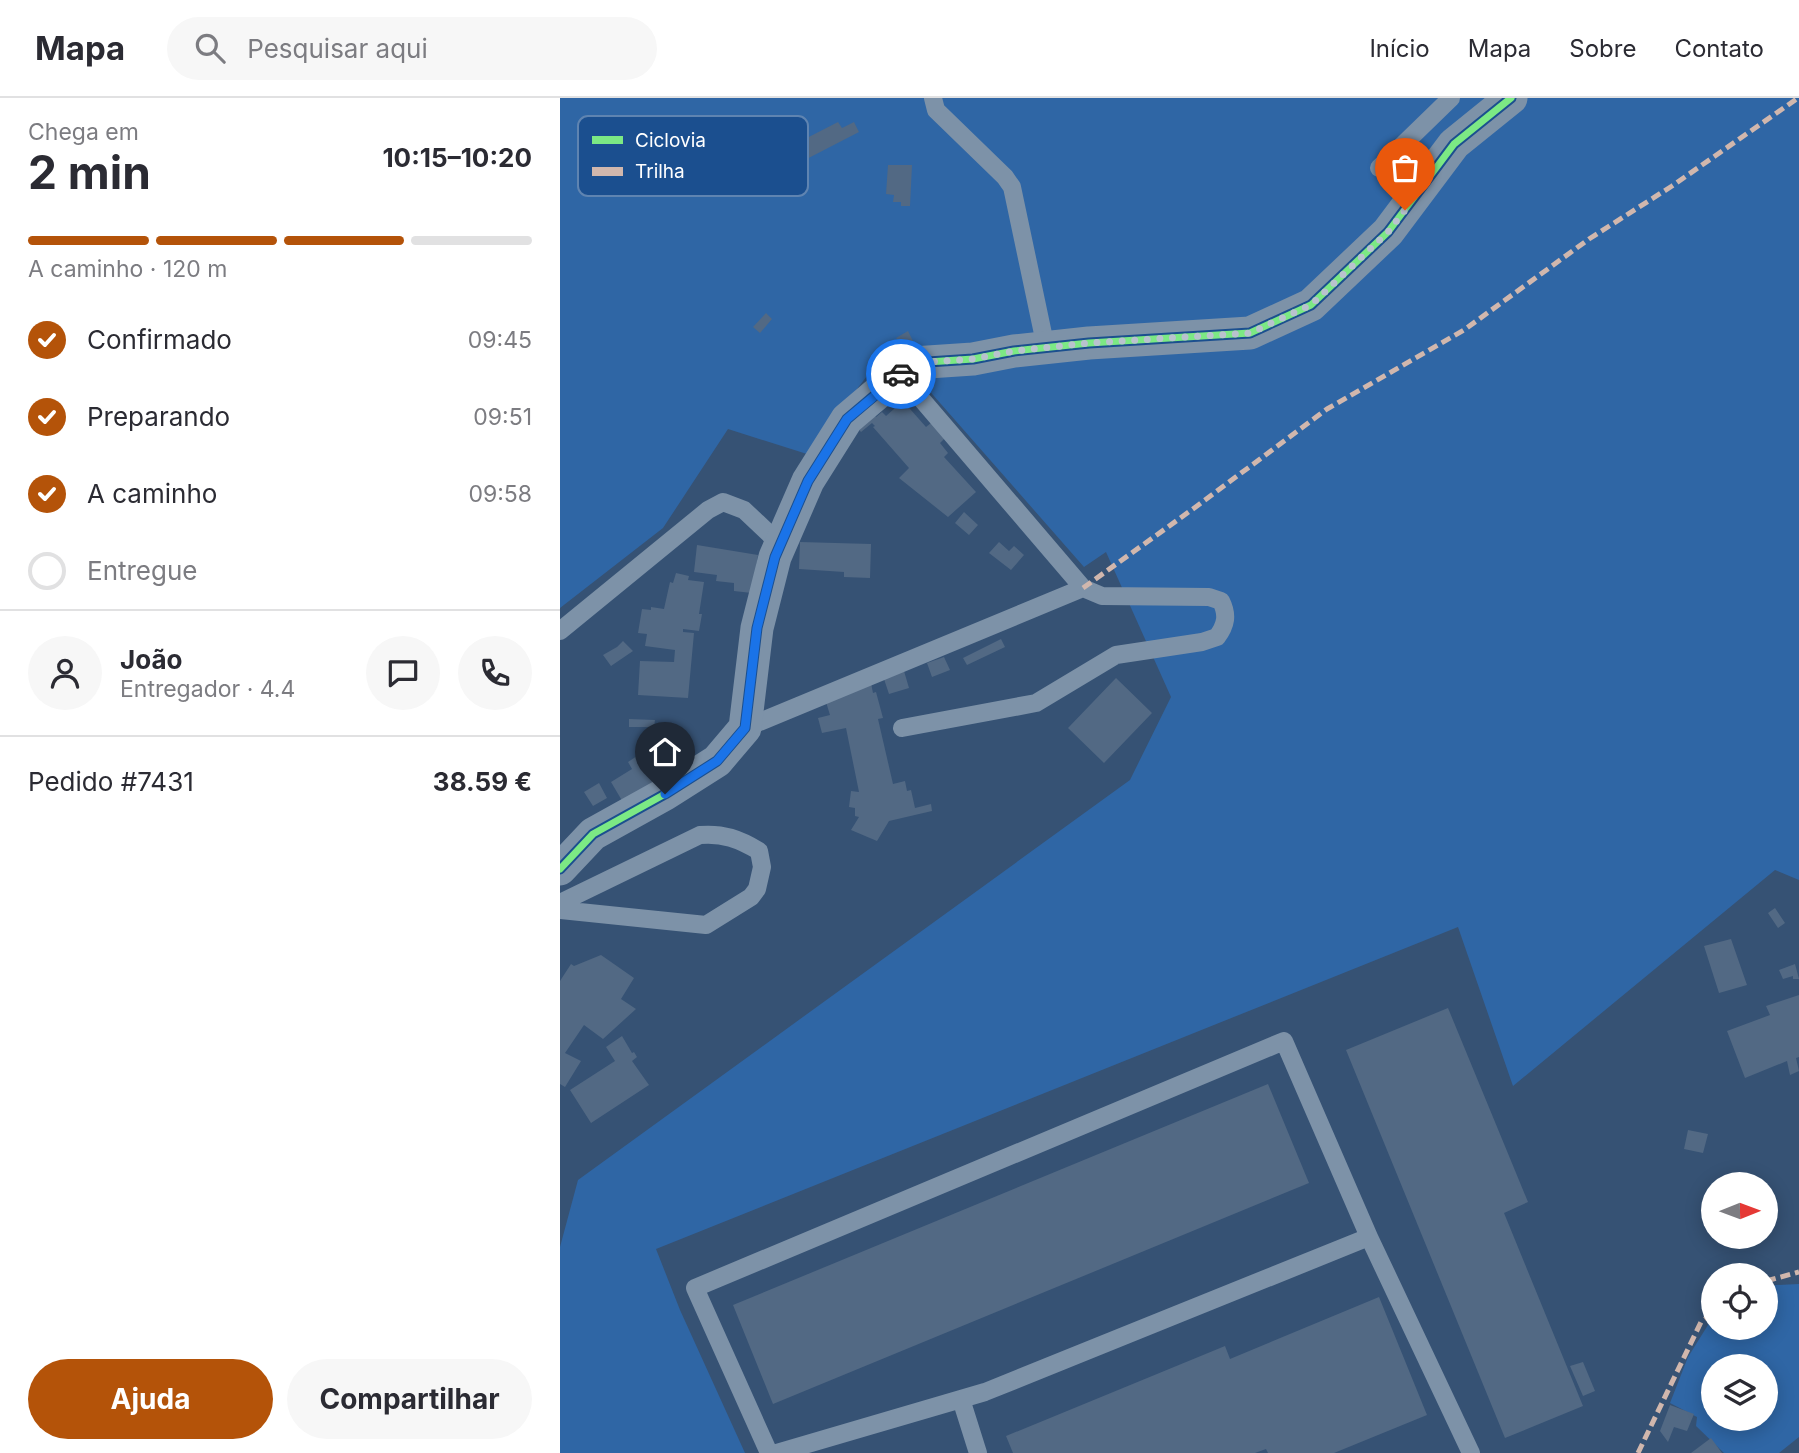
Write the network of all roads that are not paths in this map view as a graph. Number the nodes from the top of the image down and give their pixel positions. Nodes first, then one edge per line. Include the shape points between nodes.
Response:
1 (933, 98) edge
2 (1451, 98) edge
3 (1511, 98) edge
4 (1379, 168) dead end
5 (1046, 348) junction
6 (900, 374) junction
7 (780, 544) junction
8 (1083, 588) junction
9 (560, 631) edge
10 (745, 728) junction
11 (902, 728) dead end
12 (560, 869) edge
13 (560, 903) edge
14 (560, 911) edge
15 (1369, 1237) junction
16 (961, 1399) junction
17 (769, 1453) edge
18 (777, 1453) edge
19 (978, 1453) edge
20 (1471, 1453) edge

1 - 5 lane via 936,110 1012,187
2 - 4 lane
3 - 5 street via 1454,144 1388,232 1311,305 1250,333
5 - 6 street via 913,363
6 - 7 street via 847,419 808,481
6 - 8 lane
7 - 9 lane via 744,510 723,502
7 - 10 street via 757,628
8 - 10 lane
8 - 11 lane via 1102,596 1209,597 1221,601 1226,620 1217,637 1116,655 1036,703
10 - 12 street via 717,761 593,834
13 - 14 lane via 700,835 718,833 759,851 762,866 757,889 706,925
15 - 16 lane
15 - 17 lane via 1283,1041 695,1288
15 - 20 lane
16 - 18 lane
16 - 19 lane

